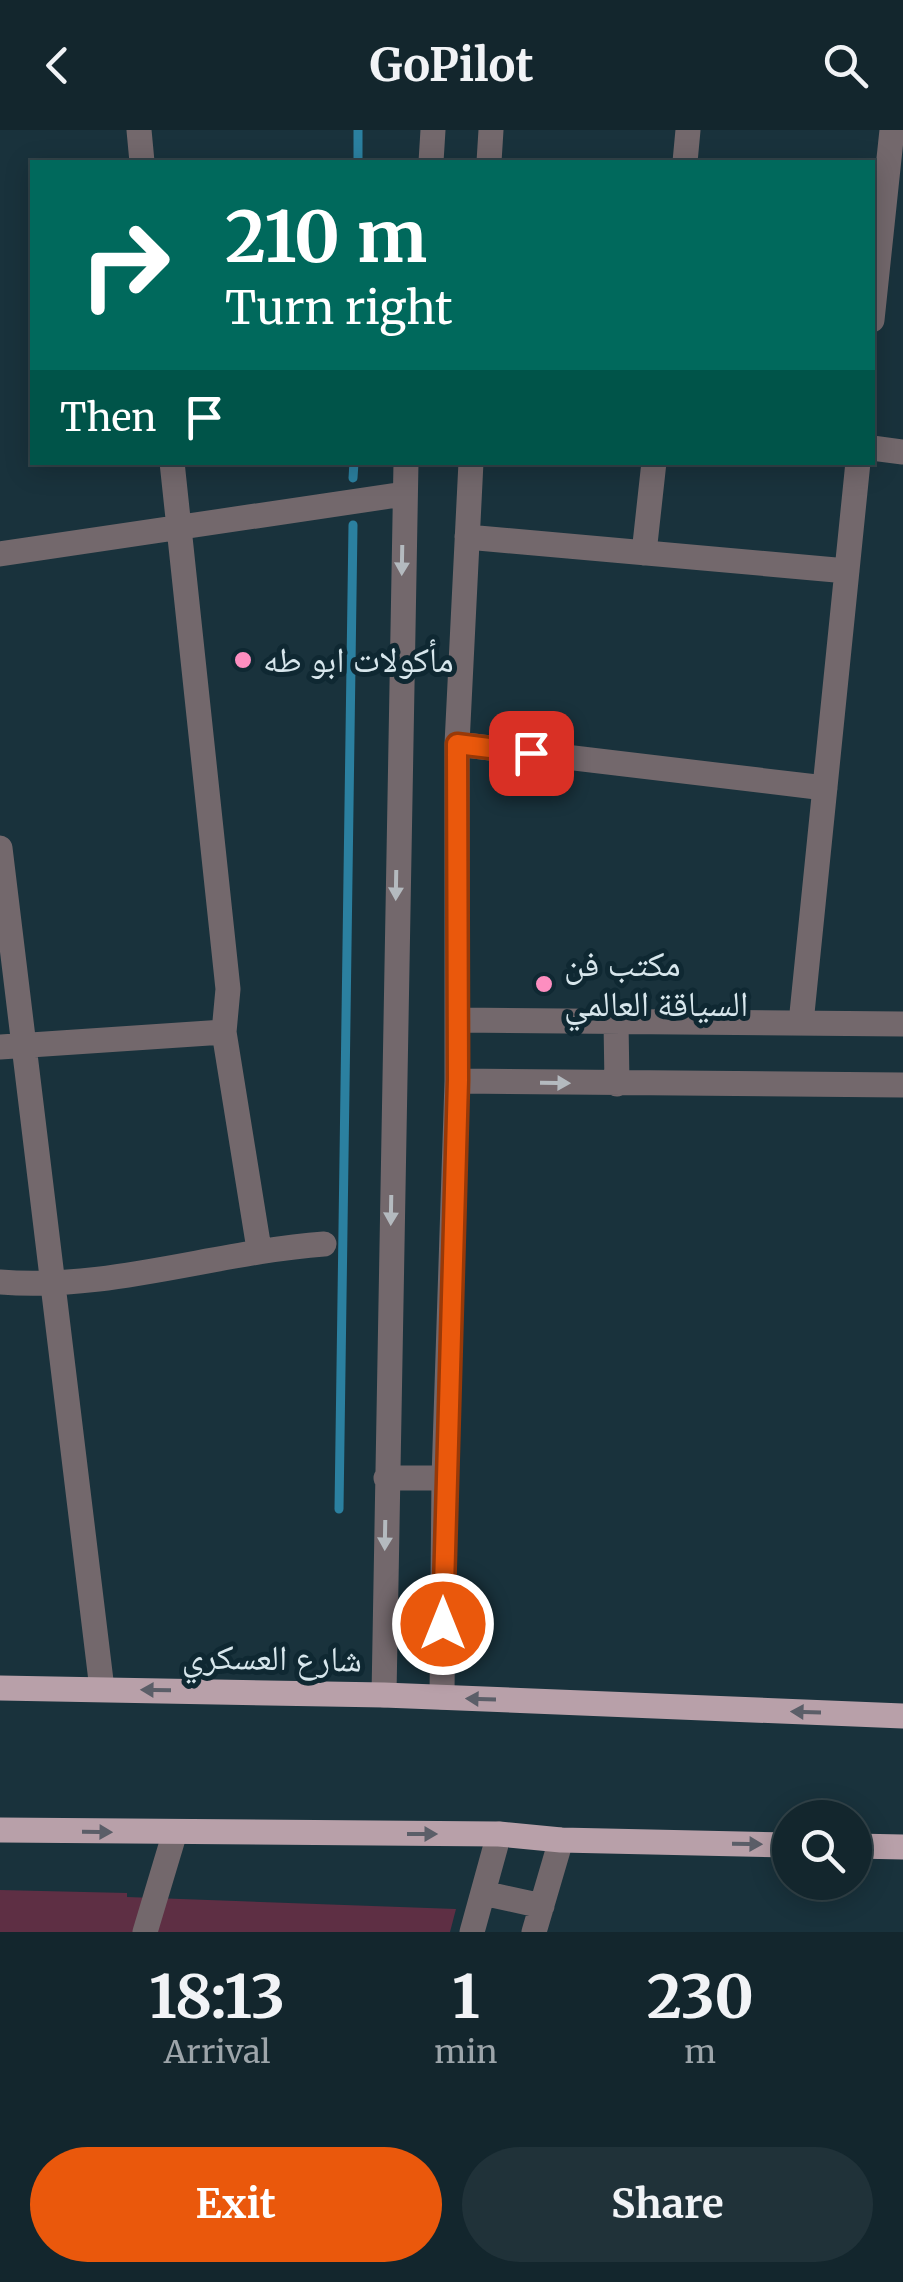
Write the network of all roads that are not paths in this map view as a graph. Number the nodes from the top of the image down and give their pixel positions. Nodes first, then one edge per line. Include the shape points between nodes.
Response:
1 (139, 130) edge
2 (434, 130) edge
3 (491, 130) edge
4 (688, 130) edge
5 (892, 130) edge
6 (142, 160) edge
7 (431, 160) edge
8 (490, 160) edge
9 (684, 160) edge
10 (875, 292) edge
11 (875, 448) edge
12 (903, 452) edge
13 (172, 465) edge
14 (406, 465) edge
15 (472, 465) edge
16 (654, 465) edge
17 (858, 465) edge
18 (404, 494) junction
19 (178, 525) junction
20 (467, 538) junction
21 (644, 553) junction
22 (0, 554) edge
23 (847, 570) junction
24 (457, 744) junction
25 (825, 788) junction
26 (0, 848) edge
27 (458, 1020) junction
28 (616, 1022) junction
29 (800, 1023) junction
30 (903, 1024) edge
31 (224, 1032) junction
32 (12, 1047) edge
33 (458, 1080) junction
34 (617, 1084) junction
35 (903, 1085) edge
36 (324, 1244) dead end
37 (259, 1249) junction
38 (0, 1282) edge
39 (51, 1286) junction
40 (386, 1478) junction
41 (444, 1478) junction
42 (0, 1688) edge
43 (102, 1689) junction
44 (384, 1695) junction
45 (442, 1698) junction
46 (903, 1716) edge
47 (0, 1830) edge
48 (175, 1832) junction
49 (499, 1834) junction
50 (560, 1840) junction
51 (772, 1845) edge
52 (872, 1846) edge
53 (903, 1847) edge
54 (482, 1893) junction
55 (542, 1906) junction
56 (146, 1932) edge
57 (472, 1932) edge
58 (534, 1932) edge

1 - 6 street
2 - 7 street
3 - 8 street
4 - 9 street
5 - 10 street
11 - 12 street
13 - 19 street
14 - 18 street
15 - 20 street
16 - 21 street
17 - 23 street
18 - 19 street
18 -> 40 street
19 - 22 street
19 - 31 street via 228,989
20 - 21 street
20 - 24 street
21 - 23 street
23 - 25 street
24 - 25 street
24 - 27 street
25 - 29 street
26 - 32 street
27 - 28 street
27 - 33 street
28 - 29 street
28 - 34 street
29 - 30 street
31 - 32 street
31 - 37 street
32 - 39 street
33 -> 34 street
33 - 41 street
34 - 35 street
36 - 37 street
37 - 39 street
38 - 39 street
39 - 43 street
40 - 41 street
40 -> 44 street
41 - 45 street
42 - 43 main road, شارع العسكري
44 -> 43 main road, شارع العسكري
44 - 45 main road, شارع العسكري
46 -> 45 main road, شارع العسكري
47 -> 48 main road
48 -> 49 main road
48 - 56 street
49 - 50 main road
49 - 54 street
50 -> 51 main road
50 - 55 street
52 - 53 main road
54 - 55 street
54 - 57 street
55 - 58 street

